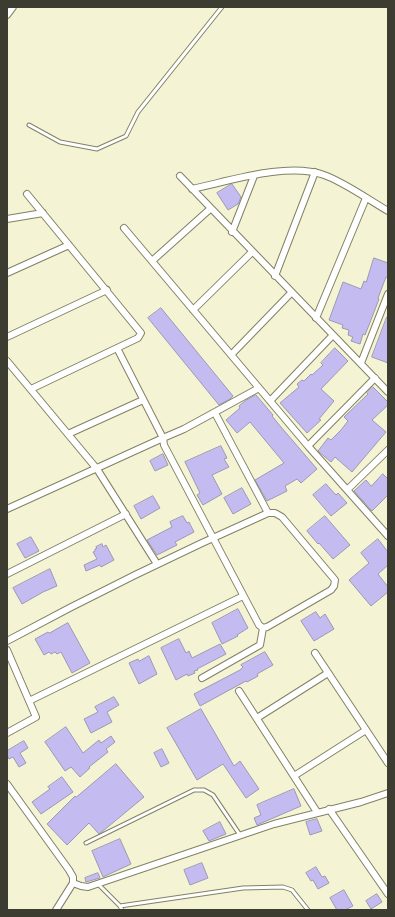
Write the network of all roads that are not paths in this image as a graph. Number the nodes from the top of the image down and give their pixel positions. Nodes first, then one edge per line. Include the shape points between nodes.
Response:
1 (13, 7) edge
2 (222, 7) edge
3 (7, 15) edge
4 (29, 125) dead end
5 (315, 172) junction
6 (180, 176) dead end
7 (254, 176) junction
8 (192, 189) junction
9 (27, 194) dead end
10 (366, 198) junction
11 (210, 209) junction
12 (388, 211) edge
13 (43, 213) junction
14 (7, 219) edge
15 (124, 228) dead end
16 (232, 232) junction
17 (69, 244) junction
18 (252, 252) junction
19 (152, 261) junction
20 (7, 273) edge
21 (275, 276) junction
22 (107, 290) junction
23 (291, 293) junction
24 (388, 294) edge
25 (193, 310) junction
26 (316, 318) junction
27 (333, 335) junction
28 (7, 337) edge
29 (117, 348) junction
30 (231, 355) junction
31 (7, 361) edge
32 (361, 364) junction
33 (375, 378) junction
34 (259, 388) junction
35 (30, 389) junction
36 (388, 392) edge
37 (143, 400) junction
38 (270, 401) junction
39 (216, 413) junction
40 (68, 434) junction
41 (164, 438) junction
42 (308, 446) junction
43 (388, 450) edge
44 (97, 468) junction
45 (347, 490) junction
46 (7, 509) edge
47 (268, 513) junction
48 (126, 514) junction
49 (388, 536) edge
50 (214, 537) junction
51 (157, 564) junction
52 (7, 574) edge
53 (243, 596) junction
54 (263, 628) junction
55 (7, 641) edge
56 (7, 650) edge
57 (315, 653) dead end
58 (328, 673) junction
59 (202, 678) dead end
60 (239, 691) dead end
61 (29, 701) junction
62 (257, 718) junction
63 (366, 730) junction
64 (7, 733) edge
65 (388, 763) edge
66 (294, 776) junction
67 (7, 784) edge
68 (388, 793) edge
69 (329, 809) junction
70 (317, 812) junction
71 (240, 835) junction
72 (86, 843) dead end
73 (73, 882) junction
74 (98, 884) junction
75 (388, 894) edge
76 (120, 906) junction
77 (56, 910) edge
78 (122, 910) edge
79 (308, 910) edge

1 - 3 street
2 - 4 lane via 138,112 126,136 98,149 60,142
5 - 7 street via 297,170
5 - 10 street via 333,178
5 - 21 street
6 - 8 street
7 - 8 street
7 - 16 street
8 - 11 street
9 - 13 street
10 - 12 street
10 - 26 street
11 - 16 street
11 - 19 street
13 - 14 street
13 - 17 street
15 - 19 street
16 - 18 street
17 - 20 street
17 - 22 street
18 - 21 street
18 - 25 street
19 - 25 street
21 - 23 street
22 - 28 street
22 - 29 street via 141,333 138,338
23 - 26 street
23 - 30 street
24 - 32 street
25 - 30 street
26 - 27 street
27 - 32 street
27 - 38 street
29 - 35 street
29 - 37 street
30 - 34 street
31 - 35 street
32 - 33 street
33 - 36 street
33 - 42 street
34 - 38 street
34 - 39 street
35 - 40 street
37 - 40 street
37 - 41 street
38 - 42 street
39 - 41 street
39 - 47 street
40 - 44 street
41 - 44 street
41 - 50 street via 164,444
42 - 45 street
43 - 45 street
44 - 46 street
44 - 48 street
45 - 49 street
47 - 50 street
47 - 54 street via 282,517 335,580 331,590
48 - 51 street
48 - 52 street
50 - 51 street
50 - 53 street
51 - 55 street via 63,610
53 - 54 street
53 - 61 street
54 - 59 street via 260,645
56 - 61 street
57 - 58 street
58 - 62 street
58 - 63 street
60 - 62 street
61 - 64 street via 36,719
62 - 66 street
63 - 65 street
63 - 66 street
66 - 70 street
67 - 73 street via 69,870
68 - 69 street
69 - 70 street
69 - 75 street
70 - 71 street
71 - 72 lane via 213,795 204,790 194,790
71 - 74 street
73 - 74 street via 85,887
73 - 77 street
74 - 76 lane
76 - 78 lane
76 - 79 lane via 243,888 283,887 292,890

